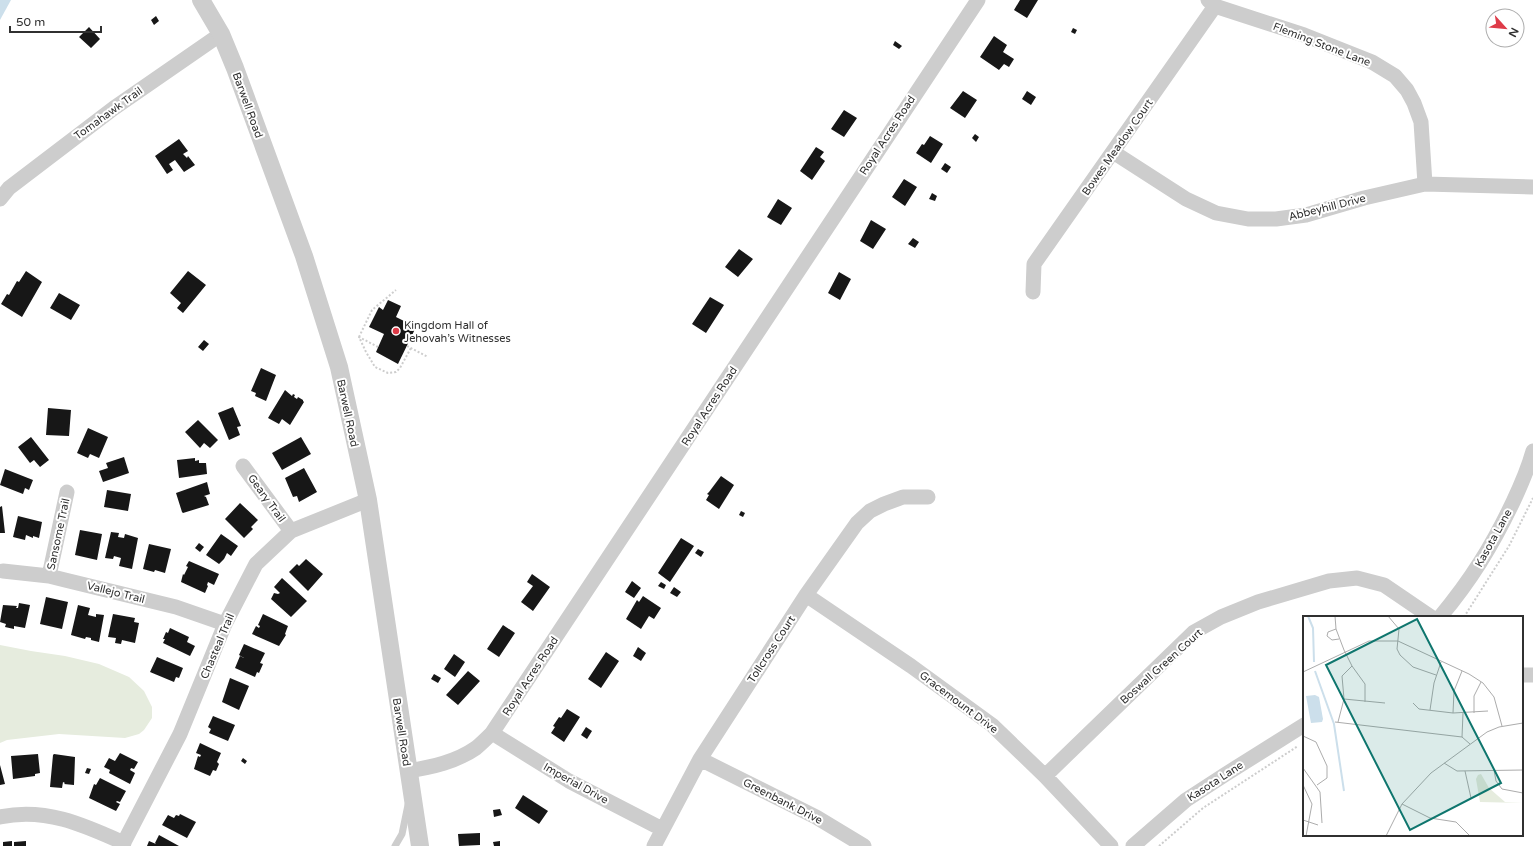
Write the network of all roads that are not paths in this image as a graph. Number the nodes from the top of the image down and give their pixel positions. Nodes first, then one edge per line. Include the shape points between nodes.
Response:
1 (201, 0) edge
2 (978, 0) edge
3 (1211, 3) edge
4 (221, 34) junction
5 (1113, 152) junction
6 (1425, 184) junction
7 (1533, 187) edge
8 (0, 198) edge
9 (1034, 292) dead end
10 (1533, 451) edge
11 (243, 466) dead end
12 (67, 492) dead end
13 (928, 497) dead end
14 (368, 500) junction
15 (291, 531) junction
16 (3, 571) dead end
17 (49, 576) junction
18 (806, 595) junction
19 (1430, 616) edge
20 (1441, 616) edge
21 (225, 624) junction
22 (1303, 726) edge
23 (492, 733) junction
24 (700, 759) junction
25 (408, 771) junction
26 (1044, 776) junction
27 (411, 793) junction
28 (0, 817) edge
29 (662, 829) junction
30 (123, 845) edge
31 (395, 846) edge
32 (420, 846) edge
33 (654, 846) edge
34 (864, 846) edge
35 (1111, 846) edge
36 (1132, 846) edge

1 - 4 street, Barwell Road
2 - 23 street, Royal Acres Road
3 - 5 street, Bowes Meadow Court
3 - 6 street, Fleming Stone Lane via 1372,62 1394,76 1407,90 1421,122
4 - 8 street, Tomahawk Trail via 114,108
4 - 14 street, Barwell Road via 304,256 338,367
5 - 6 street, Abbeyhill Drive via 1186,199 1216,213 1248,219 1306,215
5 - 9 street, Bowes Meadow Court via 1034,264
6 - 7 street, Abbeyhill Drive
10 - 20 street, Kasota Lane via 1528,469 1504,521 1482,561
11 - 15 street, Geary Trail
12 - 17 street, Sansome Trail
13 - 18 street, Tollcross Court via 903,497 870,511 857,523
14 - 15 street, Chasteal Trail
14 - 25 street, Barwell Road
15 - 21 street, Chasteal Trail via 256,564
16 - 17 street, Vallejo Trail
17 - 21 street, Vallejo Trail via 176,607
18 - 24 street, Tollcross Court
18 - 26 street, Gracemount Drive via 992,725
19 - 26 street, Boswall Green Court via 1384,585 1357,578 1329,581 1303,588 1221,616 1194,632
21 - 30 street, Chasteal Trail via 180,734
22 - 36 street, Kasota Lane via 1186,800
23 - 25 street, Royal Acres Road via 476,748 456,760
23 - 29 street, Imperial Drive via 569,781
24 - 29 street, Tollcross Court
24 - 34 street, Greenbank Drive via 816,817
25 - 27 street, Barwell Road
26 - 35 street, Gracemount Drive
27 - 31 lane via 402,834
27 - 32 street, Barwell Road
28 - 30 street via 34,814 61,818 84,825
29 - 33 street, Tollcross Court

